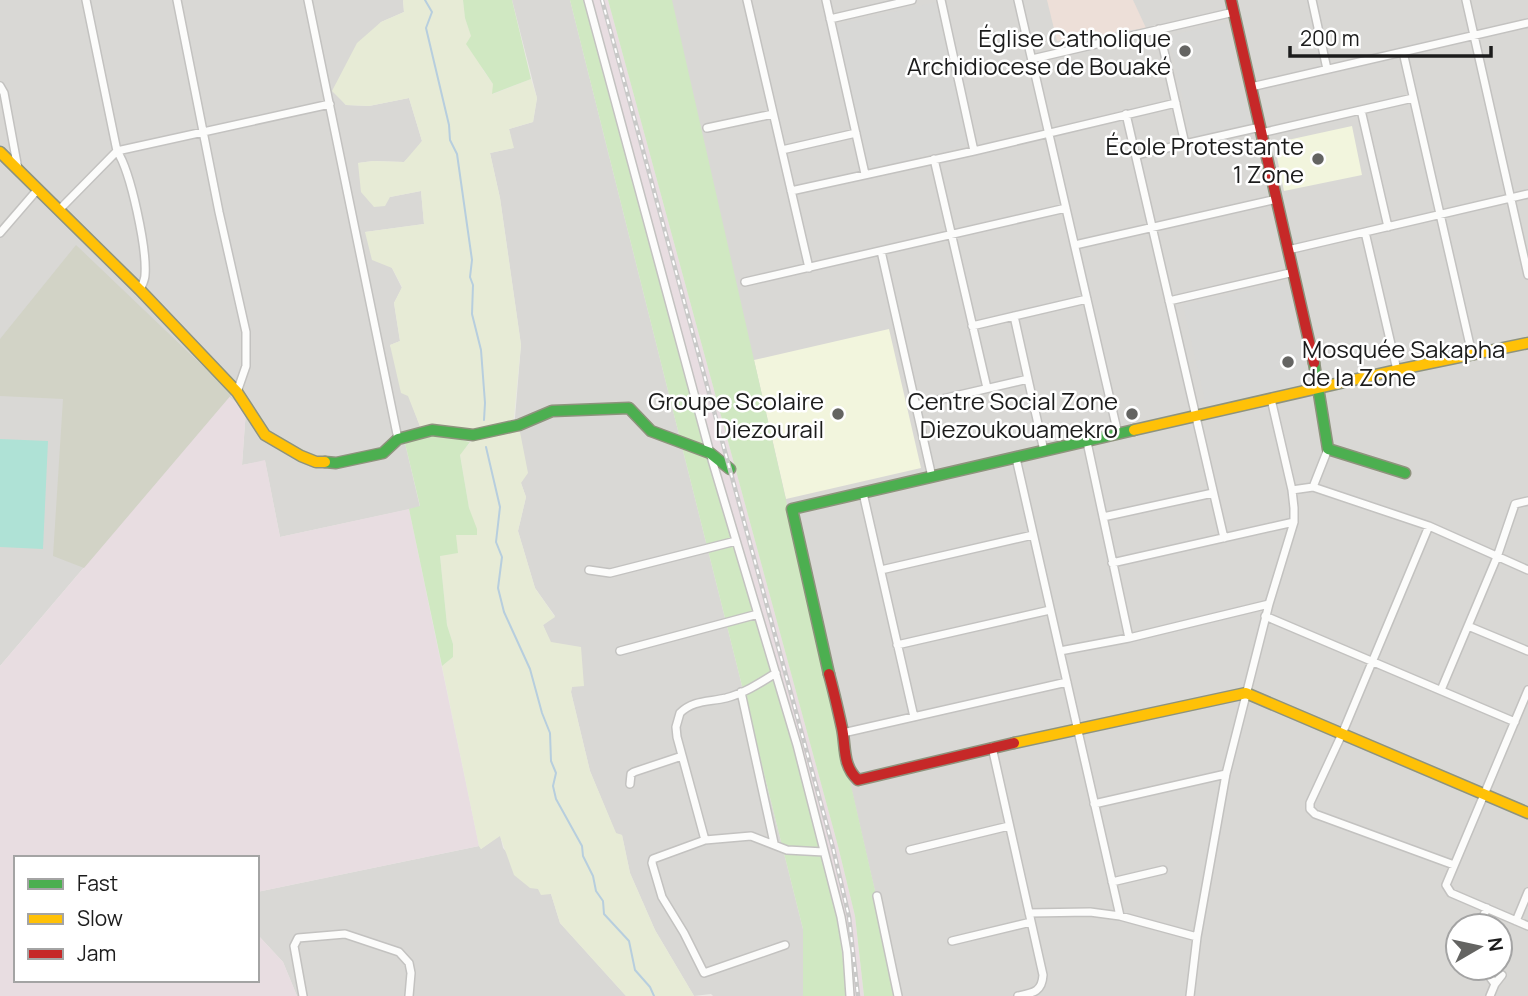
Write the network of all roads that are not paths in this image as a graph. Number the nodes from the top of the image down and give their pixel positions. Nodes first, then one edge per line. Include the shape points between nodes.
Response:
1 (86, 0) edge
2 (177, 0) edge
3 (308, 0) edge
4 (588, 0) edge
5 (747, 0) edge
6 (826, 0) edge
7 (908, 0) edge
8 (941, 0) edge
9 (1018, 0) edge
10 (1231, 0) edge
11 (1311, 0) edge
12 (1466, 0) edge
13 (1234, 12) junction
14 (830, 19) junction
15 (1528, 23) edge
16 (1159, 29) junction
17 (1473, 34) junction
18 (1403, 52) junction
19 (1032, 59) junction
20 (1327, 69) junction
21 (0, 86) edge
22 (1251, 87) junction
23 (1413, 98) junction
24 (1176, 103) junction
25 (330, 104) junction
26 (1361, 110) junction
27 (774, 114) junction
28 (1126, 114) junction
29 (707, 128) dead end
30 (203, 130) junction
31 (1261, 130) junction
32 (856, 133) junction
33 (1049, 134) junction
34 (1185, 144) junction
35 (782, 150) junction
36 (117, 151) junction
37 (974, 151) junction
38 (0, 152) edge
39 (1136, 155) junction
40 (934, 159) junction
41 (18, 170) junction
42 (865, 174) junction
43 (38, 189) junction
44 (791, 191) junction
45 (1528, 194) edge
46 (1511, 198) junction
47 (1277, 199) junction
48 (1066, 208) junction
49 (60, 209) junction
50 (1440, 215) junction
51 (1153, 227) junction
52 (1388, 227) junction
53 (1365, 232) junction
54 (0, 233) edge
55 (952, 235) junction
56 (1075, 245) junction
57 (1288, 250) junction
58 (880, 251) junction
59 (809, 268) junction
60 (1294, 272) junction
61 (1528, 275) edge
62 (744, 282) dead end
63 (140, 290) junction
64 (1087, 299) junction
65 (1169, 301) junction
66 (1013, 316) junction
67 (972, 326) junction
68 (1528, 343) edge
69 (1472, 355) junction
70 (1397, 370) junction
71 (1028, 379) junction
72 (987, 388) junction
73 (1320, 388) junction
74 (237, 392) junction
75 (1271, 399) junction
76 (916, 405) junction
77 (1196, 416) junction
78 (1118, 434) junction
79 (398, 439) junction
80 (1087, 442) junction
81 (1328, 449) junction
82 (1044, 451) junction
83 (710, 453) junction
84 (1016, 458) junction
85 (730, 469) dead end
86 (1405, 474) dead end
87 (932, 477) junction
88 (1313, 487) junction
89 (1292, 490) junction
90 (863, 493) junction
91 (1213, 493) junction
92 (1528, 501) edge
93 (1103, 517) junction
94 (1294, 522) junction
95 (1429, 526) junction
96 (1033, 535) junction
97 (1223, 538) junction
98 (736, 541) junction
99 (1497, 557) junction
100 (1112, 563) junction
101 (589, 570) dead end
102 (881, 570) junction
103 (1528, 570) edge
104 (1269, 604) junction
105 (1050, 610) junction
106 (758, 614) junction
107 (1265, 616) junction
108 (1468, 626) junction
109 (1129, 638) junction
110 (898, 645) junction
111 (621, 651) dead end
112 (1060, 651) junction
113 (1528, 651) edge
114 (1373, 661) junction
115 (776, 673) junction
116 (1067, 682) junction
117 (1441, 690) junction
118 (1528, 690) edge
119 (741, 692) junction
120 (1246, 693) junction
121 (914, 717) junction
122 (1515, 722) junction
123 (1077, 728) junction
124 (843, 733) junction
125 (1342, 734) junction
126 (992, 747) junction
127 (682, 756) junction
128 (1226, 774) junction
129 (630, 784) dead end
130 (1484, 794) junction
131 (1094, 804) junction
132 (1528, 813) edge
133 (1009, 826) junction
134 (705, 840) junction
135 (774, 843) junction
136 (909, 850) dead end
137 (824, 852) junction
138 (1454, 866) junction
139 (1163, 870) dead end
140 (1112, 882) junction
141 (1528, 892) edge
142 (877, 896) dead end
143 (1487, 908) junction
144 (1485, 912) edge
145 (1029, 913) junction
146 (1120, 916) junction
147 (1516, 920) junction
148 (1031, 922) junction
149 (1528, 926) edge
150 (1196, 937) junction
151 (952, 941) dead end
152 (785, 945) dead end
153 (1495, 984) edge
154 (303, 996) edge
155 (410, 996) edge
156 (849, 996) edge
157 (898, 996) edge
158 (1018, 996) edge
159 (1190, 996) edge
160 (1490, 996) edge

1 - 36 street
2 - 30 street
3 - 25 street
4 - 83 street
5 - 27 street
6 - 14 street
7 - 14 street
8 - 37 street
9 - 19 street
10 - 13 street
11 - 20 street
12 - 17 street
13 - 16 street
13 - 22 street
14 - 32 street
15 - 17 street
16 - 19 street
16 - 24 street
17 - 18 street
17 - 46 street
18 - 20 street
18 - 23 street
19 - 33 street
20 - 22 street
21 - 41 street
22 - 31 street
23 - 26 street
23 - 50 street
24 - 28 street
24 - 34 street
25 - 30 street
25 - 79 street
26 - 31 street
26 - 52 street
27 - 29 street
27 - 35 street
28 - 33 street
28 - 39 street
30 - 36 street
30 - 74 street via 246,332 246,366
31 - 34 street
31 - 47 street
32 - 35 street
32 - 42 street
33 - 37 street
33 - 48 street
34 - 39 street
35 - 44 street
36 - 49 street
36 - 63 street via 130,177 145,262
37 - 40 street
38 - 41 street
39 - 51 street
40 - 42 street
40 - 55 street
41 - 43 street
42 - 44 street
43 - 49 street
43 - 54 street
44 - 59 street
45 - 46 street
46 - 50 street
46 - 61 street
47 - 51 street
47 - 57 street
48 - 55 street
48 - 56 street
49 - 63 street
50 - 52 street
50 - 69 street
51 - 56 street
51 - 65 street
52 - 53 street
53 - 57 street
53 - 70 street
55 - 58 street
55 - 67 street
56 - 64 street
57 - 60 street
58 - 59 street
58 - 76 street
59 - 62 street
60 - 65 street
60 - 73 street
63 - 74 street
64 - 66 street
64 - 78 street
65 - 77 street
66 - 67 street
66 - 71 street
67 - 72 street
68 - 69 street
69 - 70 street
70 - 73 street
71 - 72 street
71 - 82 street
72 - 76 street
73 - 75 street
73 - 81 street
74 - 79 street via 265,435 316,462 336,463 383,453
75 - 77 street
75 - 89 street
76 - 87 street
77 - 78 street
77 - 91 street
78 - 80 street
79 - 83 street via 432,430 489,433 552,411 611,407 629,408 655,433
80 - 82 street
80 - 93 street
81 - 86 street
81 - 88 street
82 - 84 street
83 - 85 street
83 - 98 street
84 - 87 street
84 - 96 street
87 - 90 street
88 - 89 street
88 - 95 street
89 - 94 street
90 - 102 street
90 - 124 street via 792,509
91 - 93 street
91 - 97 street
92 - 99 street via 1515,504
93 - 100 street
94 - 97 street
94 - 104 street
95 - 99 street
95 - 114 street
96 - 102 street
96 - 105 street
97 - 100 street
98 - 101 street via 610,573
98 - 106 street
99 - 103 street
99 - 108 street
100 - 109 street
102 - 110 street
104 - 107 street
104 - 109 street
105 - 110 street
105 - 112 street
106 - 111 street
106 - 115 street
107 - 114 street
107 - 120 street
108 - 113 street
108 - 117 street
109 - 112 street
110 - 121 street
112 - 116 street
114 - 117 street
114 - 125 street
115 - 119 street
115 - 137 street
116 - 121 street
116 - 123 street
117 - 122 street
118 - 122 street
119 - 127 street via 692,704 680,713 676,727
119 - 135 street
120 - 123 street
120 - 125 street
120 - 128 street
121 - 124 street
122 - 130 street
123 - 126 street
123 - 131 street
124 - 126 street via 842,747 852,776 858,780
125 - 130 street
125 - 138 street via 1310,809
126 - 133 street
127 - 129 street via 634,772
127 - 134 street
128 - 131 street
128 - 150 street
130 - 132 street
130 - 138 street
131 - 140 street
133 - 136 street
133 - 145 street
134 - 135 street via 751,836
134 - 152 street via 658,856 652,863 662,897 699,967 704,973
135 - 137 street via 787,850
137 - 156 street via 841,917
138 - 143 street via 1447,890
139 - 140 street
140 - 146 street
141 - 147 street
142 - 157 street
143 - 144 street
143 - 147 street
145 - 146 street
145 - 148 street
146 - 150 street
147 - 149 street
148 - 151 street
148 - 158 street via 1043,985 1036,992
150 - 159 street
153 - 160 street
154 - 155 street via 294,946 298,938 345,934 399,952 410,963

